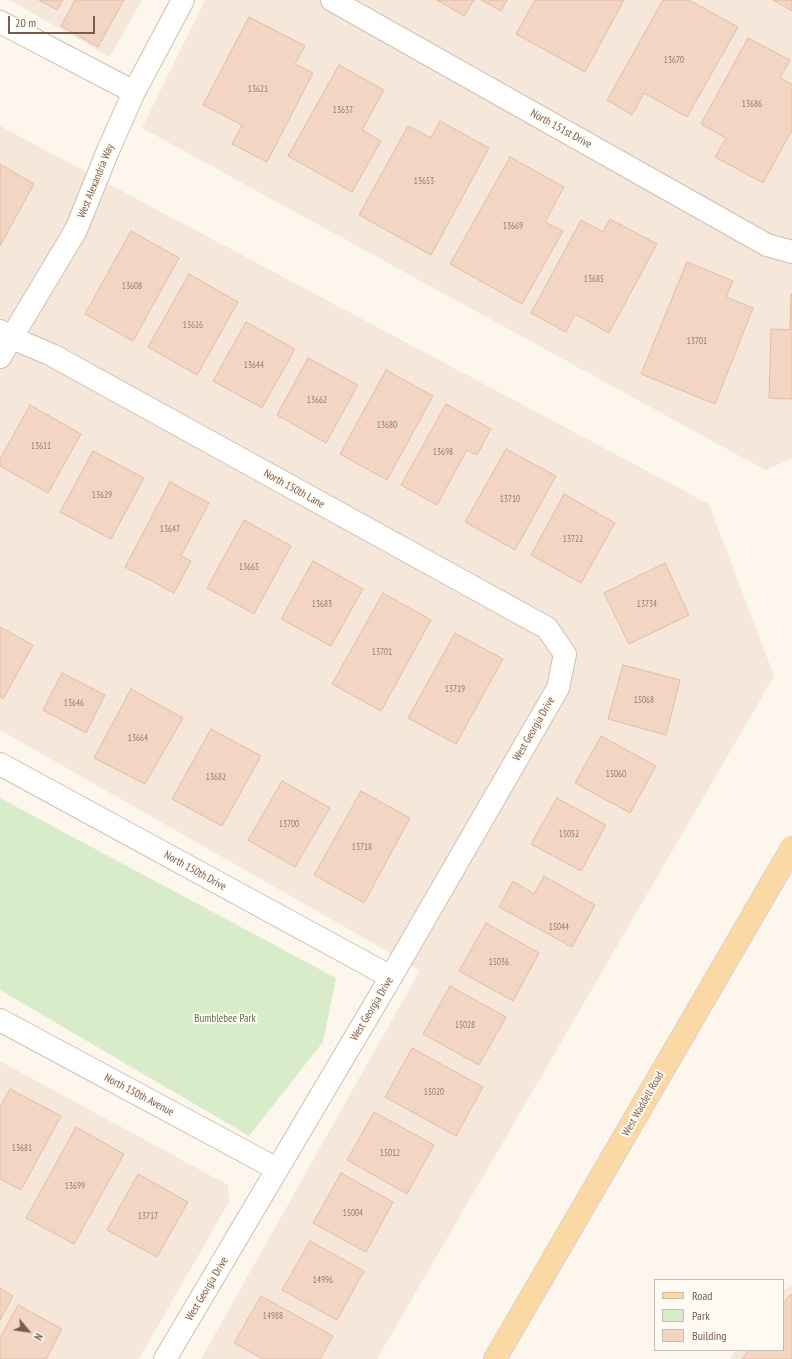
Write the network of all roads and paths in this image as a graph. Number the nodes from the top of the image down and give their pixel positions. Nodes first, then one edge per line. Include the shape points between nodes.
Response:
1 (183, 0) edge
2 (332, 0) edge
3 (0, 22) edge
4 (134, 92) junction
5 (792, 252) edge
6 (6, 334) edge
7 (0, 357) edge
8 (565, 654) joint
9 (0, 764) edge
10 (792, 848) edge
11 (391, 977) junction
12 (0, 1020) edge
13 (277, 1170) junction
14 (165, 1359) edge
15 (495, 1359) edge

1 - 4 street, West Alexandria Way
2 - 5 street, North 151st Drive via 767,245
3 - 4 street
4 - 6 street, West Alexandria Way via 76,230
6 - 7 street, West Alexandria Way
6 - 8 street, North 150th Lane via 52,355 547,628
8 - 11 street, West Georgia Drive via 558,688
9 - 11 street, North 150th Drive
10 - 15 main road, West Waddell Road
11 - 13 street, West Georgia Drive
12 - 13 street, North 150th Avenue
13 - 14 street, West Georgia Drive

